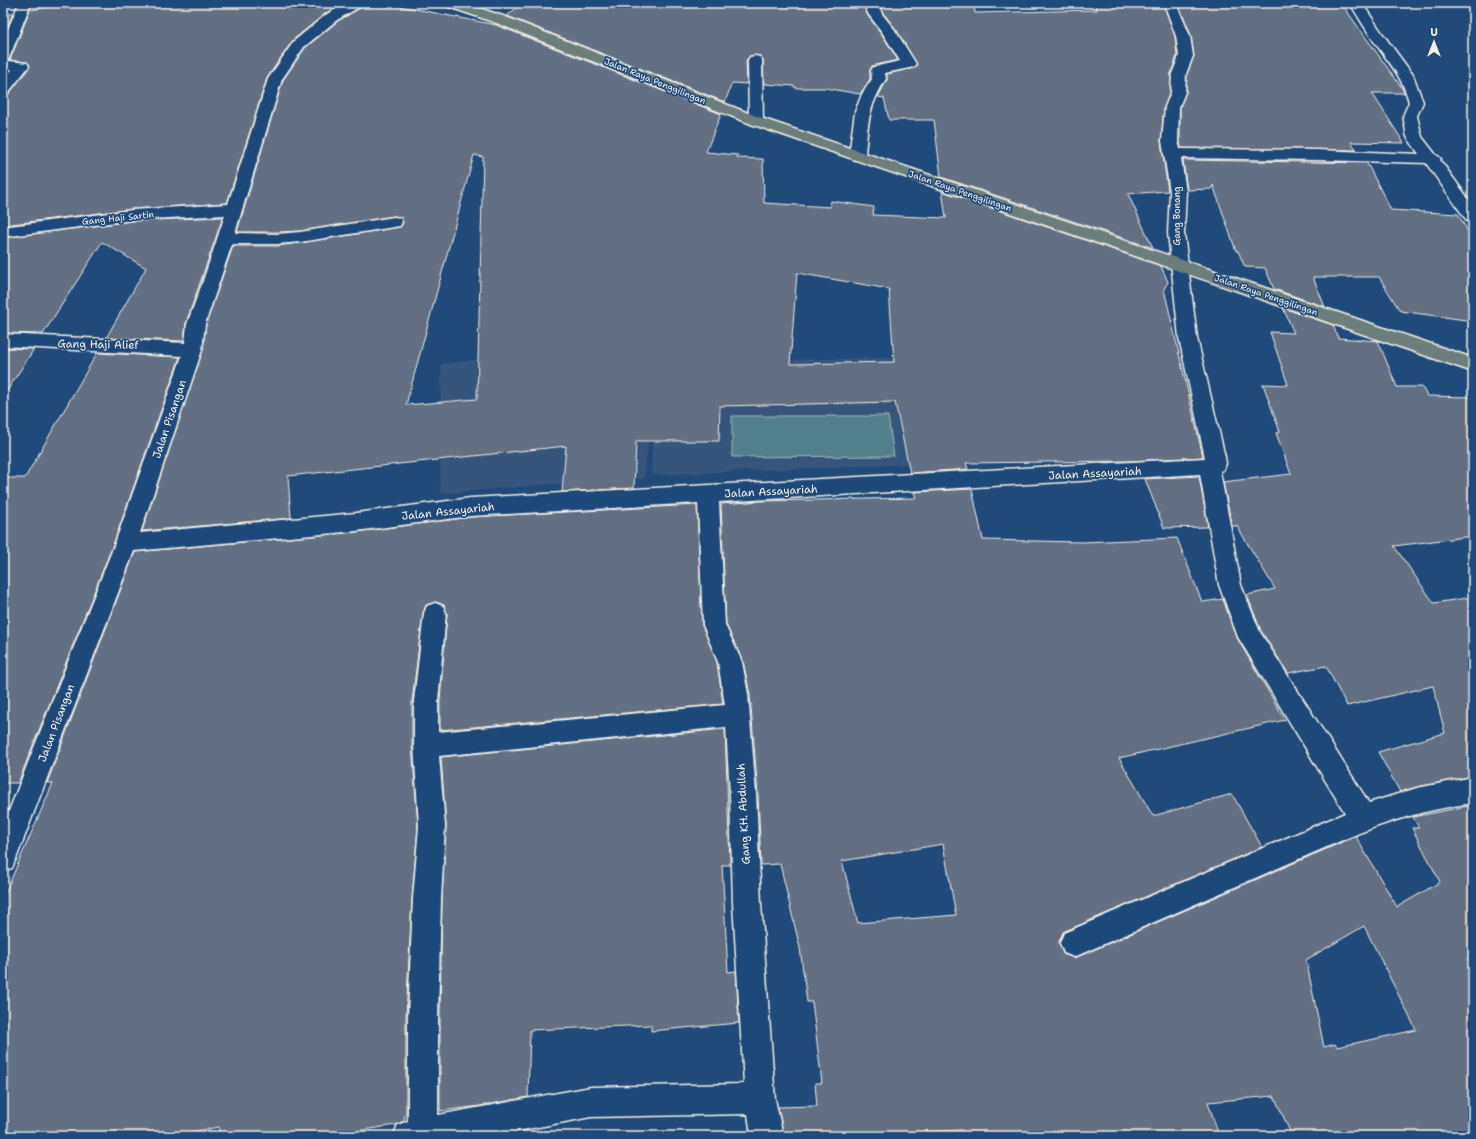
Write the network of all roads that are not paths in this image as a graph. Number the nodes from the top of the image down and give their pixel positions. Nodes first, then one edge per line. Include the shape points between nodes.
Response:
1 (25, 3) edge
2 (356, 3) edge
3 (451, 3) edge
4 (874, 3) edge
5 (1170, 3) edge
6 (1356, 3) edge
7 (3, 58) edge
8 (755, 60) dead end
9 (3, 65) edge
10 (3, 90) edge
11 (756, 120) junction
12 (1173, 153) junction
13 (857, 155) junction
14 (1432, 158) junction
15 (234, 209) junction
16 (1473, 217) edge
17 (394, 222) dead end
18 (3, 232) edge
19 (225, 238) junction
20 (1179, 266) junction
21 (3, 340) edge
22 (193, 350) junction
23 (1473, 365) edge
24 (1209, 466) junction
25 (708, 494) junction
26 (126, 543) junction
27 (435, 613) dead end
28 (737, 715) junction
29 (426, 745) junction
30 (1473, 790) edge
31 (1363, 818) junction
32 (3, 859) edge
33 (1074, 943) dead end
34 (760, 1099) junction
35 (418, 1135) edge
36 (767, 1136) edge

1 - 7 street
2 - 15 street, Jalan Pisangan via 332,17 299,44 275,79
3 - 11 main road, Jalan Raya Penggilingan via 509,23
4 - 13 street via 876,15 909,64 878,70 879,79 869,94 862,112
5 - 12 street, Gang Bonang via 1183,36 1186,56 1179,74 1178,92 1172,108 1170,141
6 - 14 street via 1409,78 1416,102 1410,116 1416,137
8 - 11 street
9 - 10 street via 22,66
11 - 13 main road, Jalan Raya Penggilingan
12 - 14 street
12 - 20 street, Gang Bonang via 1178,192 1176,233
13 - 20 main road, Jalan Raya Penggilingan
14 - 16 street
15 - 18 street, Gang Haji Sartin via 132,215
15 - 19 street, Jalan Pisangan
17 - 19 street via 300,237
19 - 22 street, Jalan Pisangan via 196,324
20 - 23 main road, Jalan Raya Penggilingan
20 - 24 street via 1188,338 1215,457 1216,464
21 - 22 street, Gang Haji Alief via 148,345
22 - 26 street, Jalan Pisangan
24 - 25 street, Jalan Assayariah
24 - 31 street via 1230,585 1250,637
25 - 26 street, Jalan Assayariah via 471,507 356,522
25 - 28 street, Gang KH. Abdullah via 714,625 730,662
26 - 32 street, Jalan Pisangan
27 - 29 street via 426,700
28 - 29 street
28 - 34 street, Gang KH. Abdullah
29 - 35 street via 432,826
30 - 31 street via 1409,803
31 - 33 street
34 - 35 street via 591,1102
34 - 36 street, Gang KH. Abdullah

